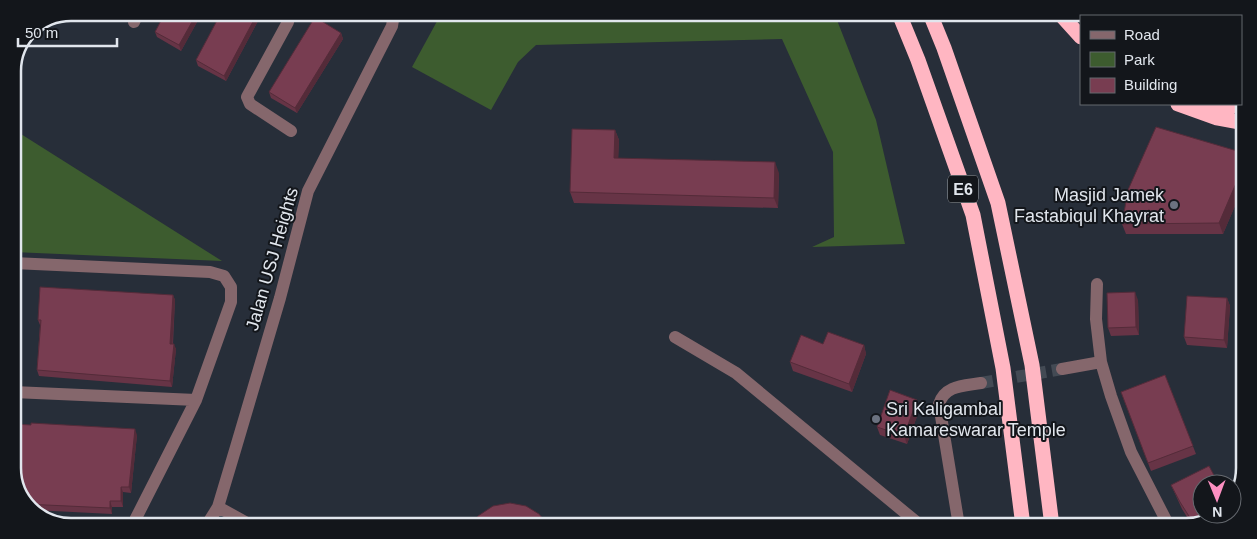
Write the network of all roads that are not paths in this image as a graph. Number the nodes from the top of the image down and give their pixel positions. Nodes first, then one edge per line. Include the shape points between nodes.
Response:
1 (288, 21) edge
2 (393, 21) edge
3 (902, 21) edge
4 (933, 21) edge
5 (1067, 21) edge
6 (1080, 36) edge
7 (1180, 105) edge
8 (1236, 106) edge
9 (1200, 113) junction
10 (1236, 122) edge
11 (291, 131) dead end
12 (21, 263) edge
13 (1096, 284) dead end
14 (675, 337) dead end
15 (1101, 362) junction
16 (1062, 369) tunnel mouth
17 (981, 383) tunnel mouth
18 (21, 392) edge
19 (196, 400) junction
20 (218, 507) junction
21 (136, 518) edge
22 (211, 518) edge
23 (238, 518) edge
24 (910, 518) edge
25 (958, 518) edge
26 (1022, 518) edge
27 (1051, 518) edge
28 (1165, 518) edge

1 - 11 street via 248,97 250,104
2 - 20 street, Jalan USJ Heights via 308,190 280,298
3 - 26 highway, E6 via 972,215 1003,368
4 - 27 highway, E6 via 998,203 1032,366
5 - 6 highway
7 - 9 highway
8 - 9 highway
9 - 10 highway
12 - 19 street via 210,272 224,276 231,287 231,302
13 - 15 street
14 - 24 street via 736,373
15 - 16 street
15 - 28 street via 1131,452
17 - 25 street via 949,389 939,404
18 - 19 street
19 - 21 street
20 - 22 street, Jalan USJ Heights
20 - 23 street

